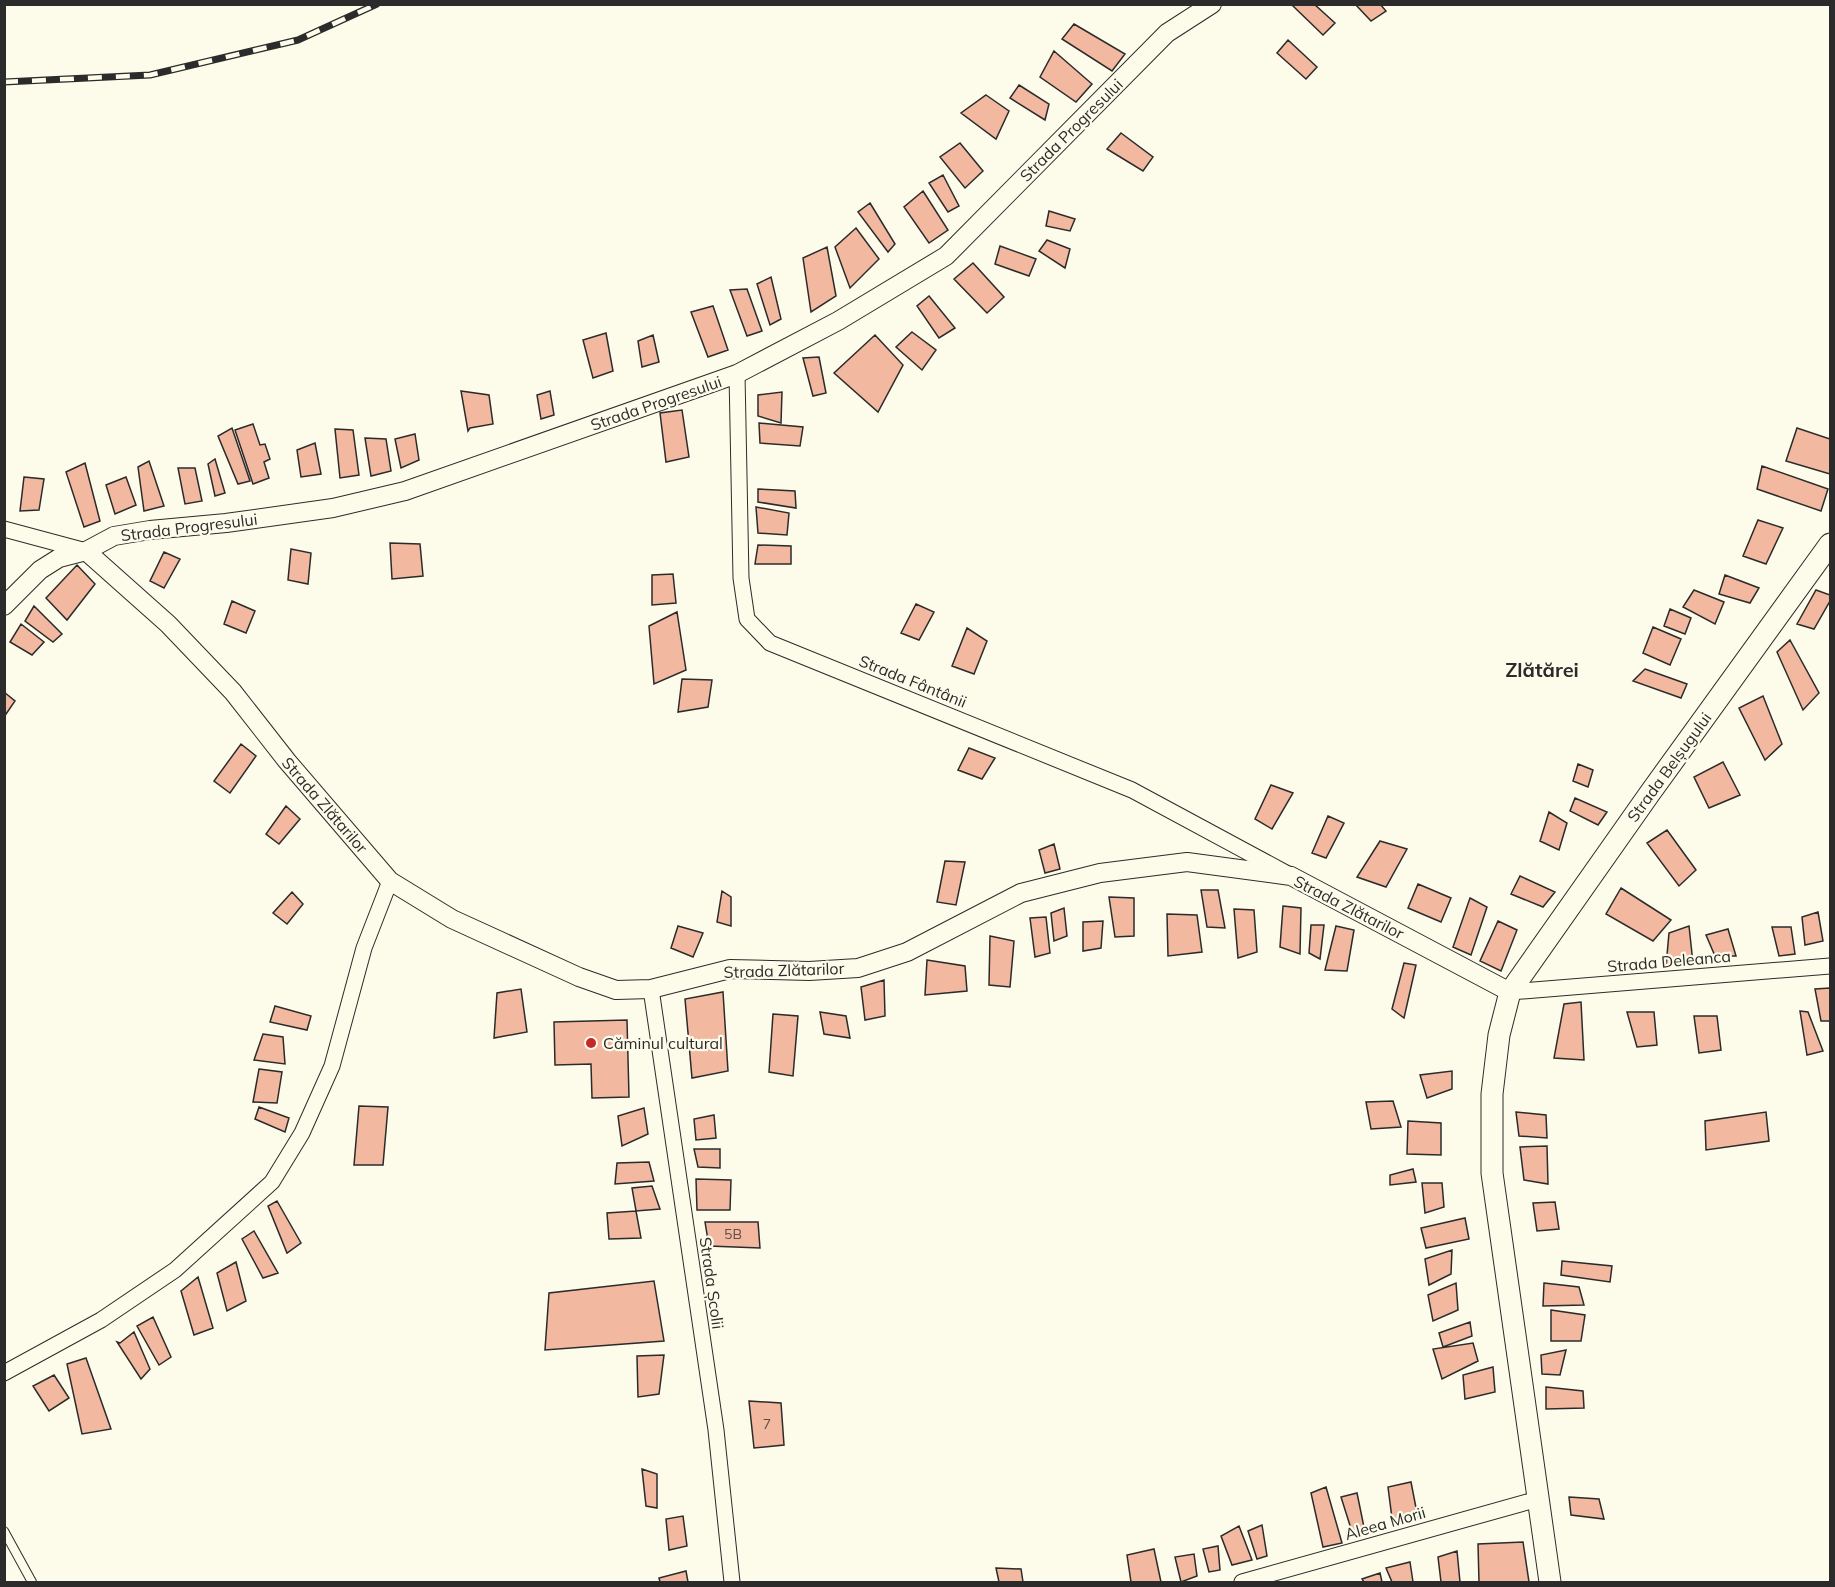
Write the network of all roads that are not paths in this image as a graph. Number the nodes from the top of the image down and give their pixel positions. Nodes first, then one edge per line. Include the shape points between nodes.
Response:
1 (1212, 4) edge
2 (737, 374) junction
3 (4, 529) edge
4 (1830, 544) edge
5 (86, 551) junction
6 (4, 606) edge
7 (1291, 876) junction
8 (390, 881) junction
9 (1830, 966) edge
10 (651, 989) junction
11 (1510, 992) junction
12 (4, 1373) edge
13 (1538, 1499) junction
14 (4, 1531) edge
15 (32, 1582) edge
16 (732, 1582) edge
17 (1242, 1582) edge
18 (1550, 1582) edge

1 - 2 street, Strada Progresului via 1167,33 946,256 838,321
2 - 5 street, Strada Progresului via 405,491 321,510 114,536
2 - 7 street, Strada Fântânii via 741,578 747,619 770,643 1132,790
3 - 5 street, Strada Zlătarilor
4 - 11 main road, Strada Belșugului
5 - 6 street, Strada Progresului via 60,558 40,570
5 - 8 street, Strada Zlătarilor via 168,624 233,692
7 - 10 street, Strada Zlătarilor via 1187,862 1100,873 1021,893 907,952 858,968 730,969
7 - 11 street, Strada Zlătarilor
8 - 10 street, Strada Zlătarilor via 452,919 579,977 616,990
8 - 12 street via 364,948 332,1066 302,1133 272,1182 175,1270 101,1320
9 - 11 street, Strada Deleanca
10 - 16 street, Strada Școlii via 716,1430
11 - 13 main road via 1499,1035 1492,1094 1492,1173
13 - 17 street, Aleea Morii
13 - 18 main road
14 - 15 lane

